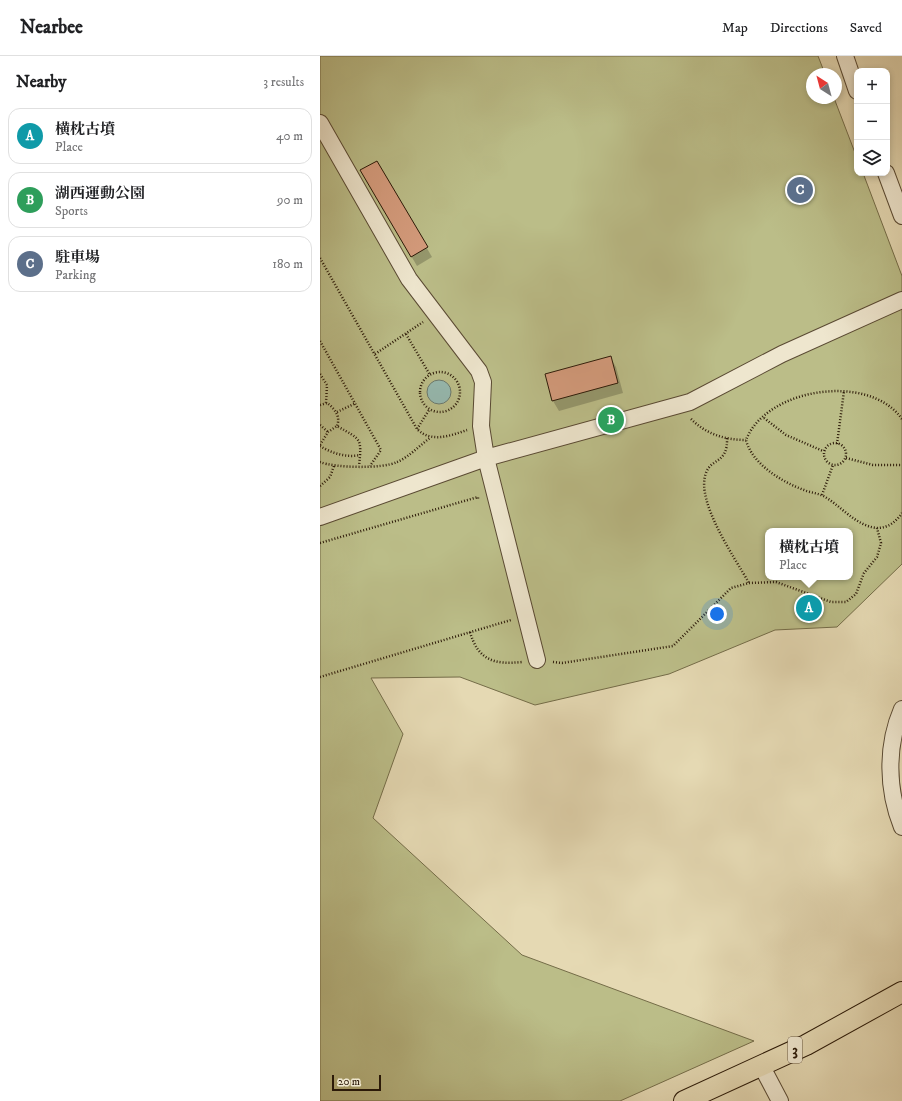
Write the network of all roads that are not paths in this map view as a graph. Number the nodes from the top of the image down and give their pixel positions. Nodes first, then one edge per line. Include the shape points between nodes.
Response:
1 (845, 56) edge
2 (854, 82) edge
3 (320, 123) edge
4 (887, 176) edge
5 (902, 216) edge
6 (902, 300) edge
7 (486, 458) junction
8 (320, 517) edge
9 (537, 660) road end
10 (902, 708) edge
11 (902, 827) edge
12 (902, 992) edge
13 (761, 1066) junction
14 (684, 1101) edge
15 (780, 1101) edge

1 - 2 street
3 - 7 street via 409,279 481,376 484,392 481,426
4 - 5 street
6 - 7 street via 782,354 684,404
7 - 8 street
7 - 9 street
10 - 11 street via 895,725 889,767 898,818
12 - 13 main road, 3 via 806,1045
13 - 14 main road, 3
13 - 15 street

